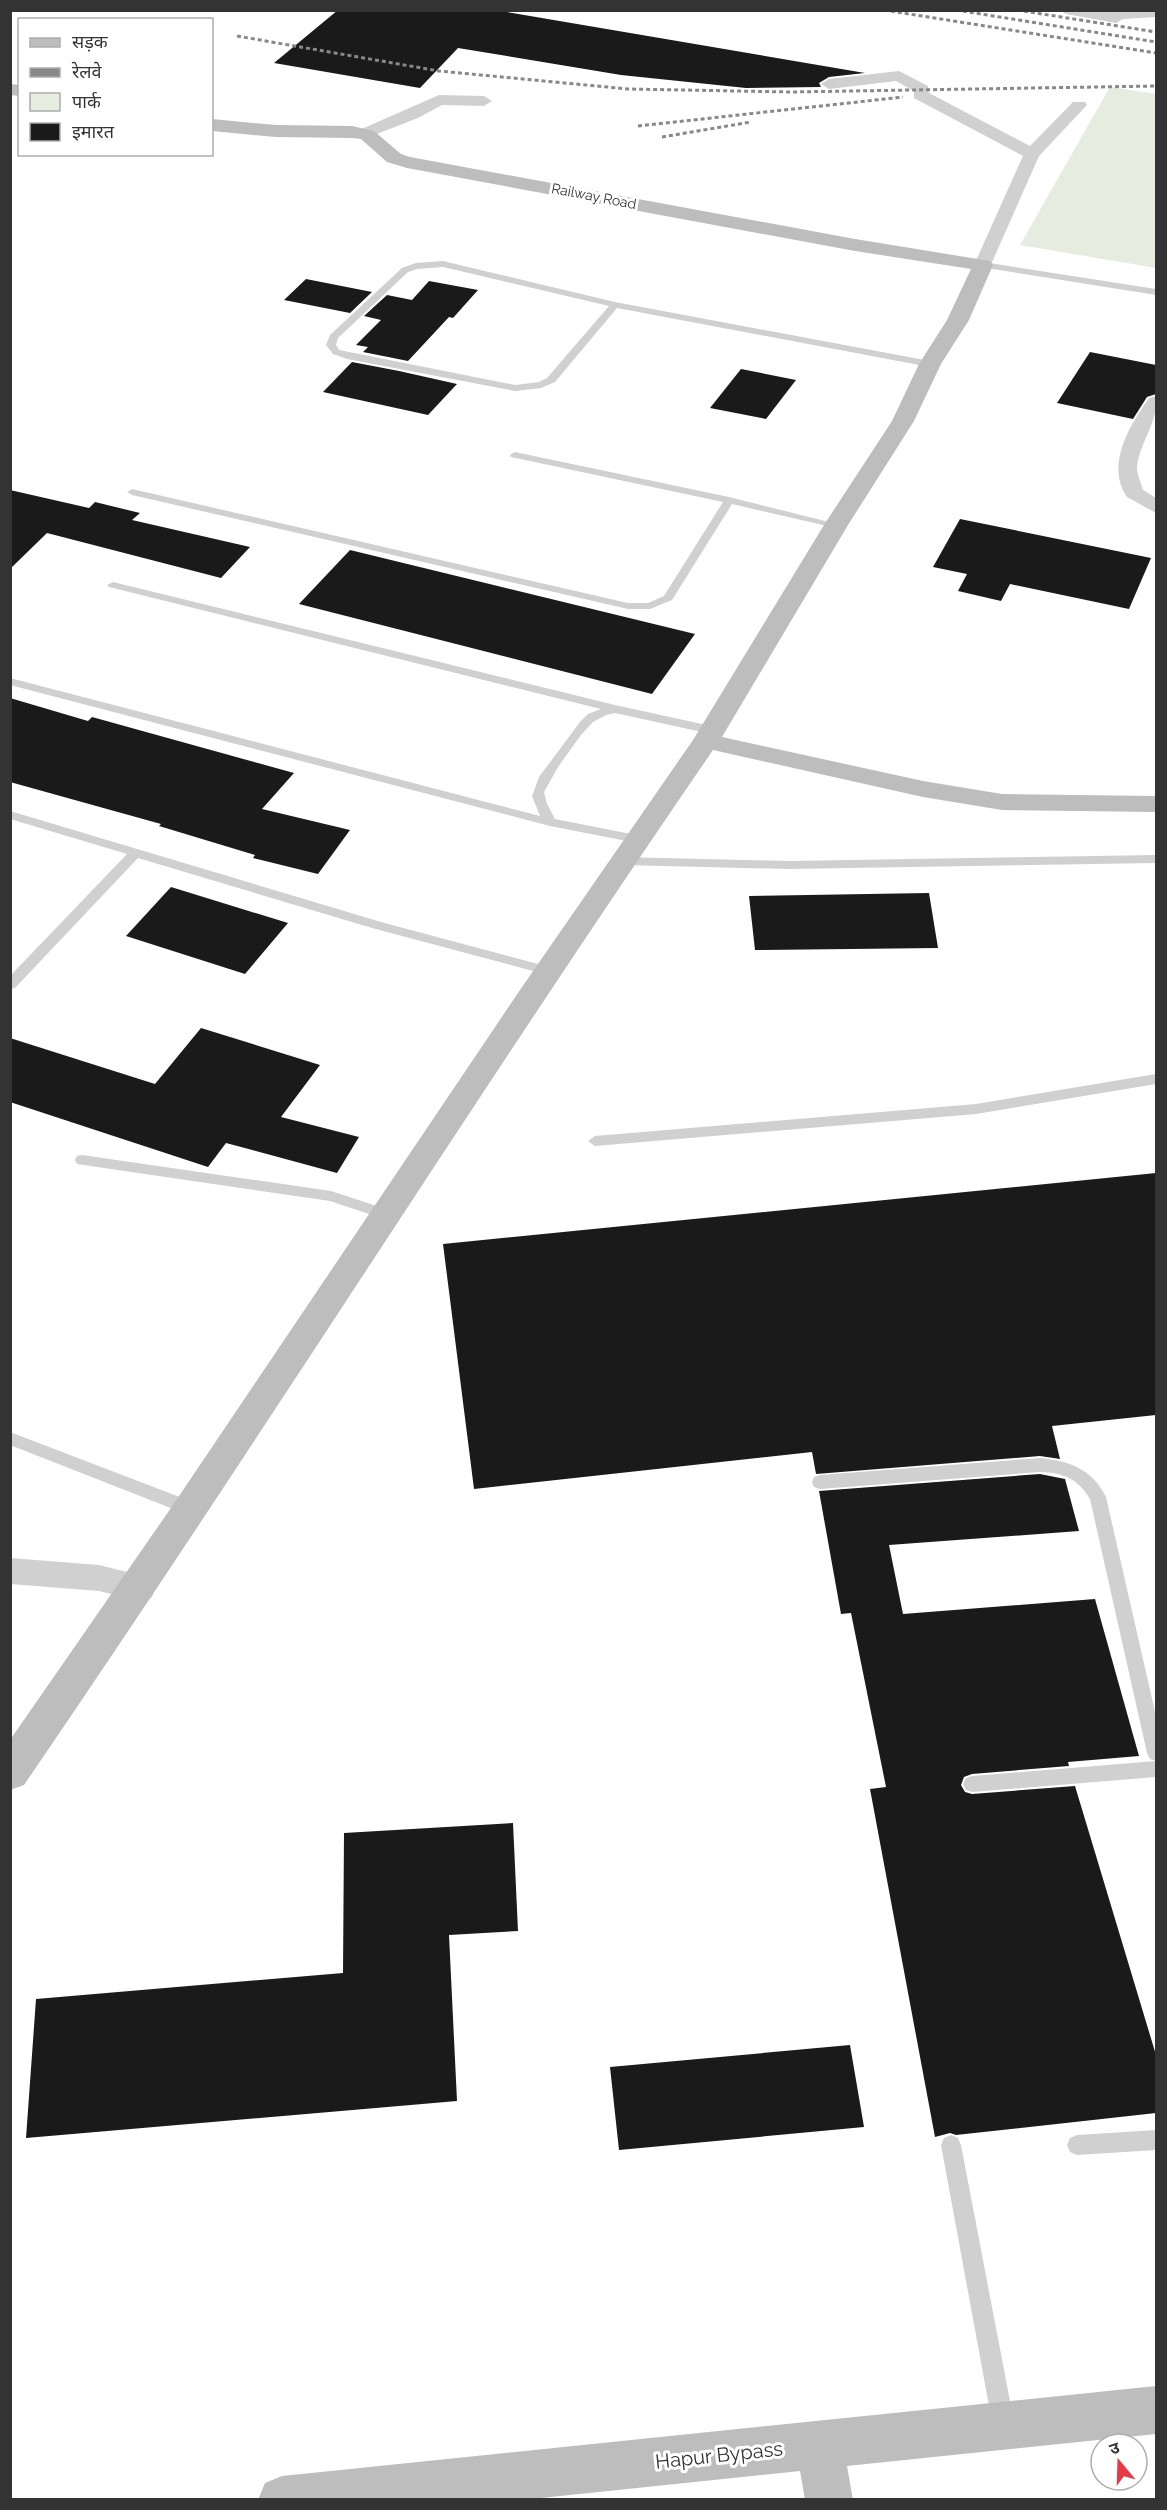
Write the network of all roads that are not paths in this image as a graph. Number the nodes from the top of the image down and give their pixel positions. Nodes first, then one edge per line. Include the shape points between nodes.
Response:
1 (1066, 10) edge
2 (1116, 13) edge
3 (1156, 14) edge
4 (829, 84) dead end
5 (483, 101) dead end
6 (1079, 105) dead end
7 (213, 125) edge
8 (363, 134) junction
9 (1032, 154) junction
10 (983, 265) junction
11 (1156, 292) edge
12 (615, 305) junction
13 (930, 364) junction
14 (1156, 402) edge
15 (515, 455) dead end
16 (132, 492) dead end
17 (729, 500) junction
18 (1156, 507) edge
19 (836, 525) junction
20 (113, 585) dead end
21 (10, 681) edge
22 (615, 709) junction
23 (709, 735) junction
24 (1156, 804) edge
25 (10, 815) edge
26 (550, 822) junction
27 (629, 850) junction
28 (135, 853) junction
29 (1156, 859) edge
30 (548, 971) junction
31 (10, 985) edge
32 (1156, 1079) edge
33 (595, 1141) dead end
34 (82, 1160) dead end
35 (387, 1215) junction
36 (10, 1438) edge
37 (820, 1482) dead end
38 (192, 1509) junction
39 (10, 1571) edge
40 (140, 1588) junction
41 (1156, 1753) edge
42 (1156, 1769) edge
43 (10, 1773) edge
44 (972, 1784) dead end
45 (1156, 2140) edge
46 (951, 2145) dead end
47 (1077, 2145) dead end
48 (1156, 2410) edge
49 (1004, 2426) junction
50 (819, 2445) junction
51 (282, 2499) edge
52 (829, 2499) edge

1 - 2 street via 1116,18
2 - 3 street
4 - 9 street via 899,75 922,89 920,95
5 - 8 street via 439,100
6 - 9 street
7 - 8 street
8 - 10 street, Railway Road via 394,158 407,162
9 - 10 street
10 - 11 lane
10 - 13 street via 958,320
12 - 12 lane via 430,264 405,270 333,338 331,345 347,356 528,388 551,380
12 - 13 lane
13 - 19 street via 903,422
14 - 18 street via 1137,432 1127,469 1134,493
15 - 17 lane
16 - 17 lane via 628,606 650,606 668,598
17 - 19 lane
19 - 23 street
20 - 22 lane
21 - 26 lane
22 - 23 lane
22 - 26 lane via 590,718 543,781 538,791
23 - 24 street via 923,789 1002,802
23 - 27 street
25 - 28 lane
26 - 27 lane
27 - 29 lane via 789,865
27 - 30 street
28 - 30 lane via 376,925
28 - 31 lane
30 - 35 street
32 - 33 lane via 976,1109
34 - 35 lane via 298,1190 331,1196
35 - 38 street
36 - 38 lane
37 - 41 lane via 1040,1465 1066,1466 1086,1478 1098,1497
38 - 40 street
39 - 40 street via 99,1578
40 - 43 street
42 - 44 lane
45 - 47 lane
46 - 49 lane
48 - 49 street, Hapur Bypass
49 - 50 street, Hapur Bypass
50 - 51 street, Hapur Bypass
50 - 52 street

